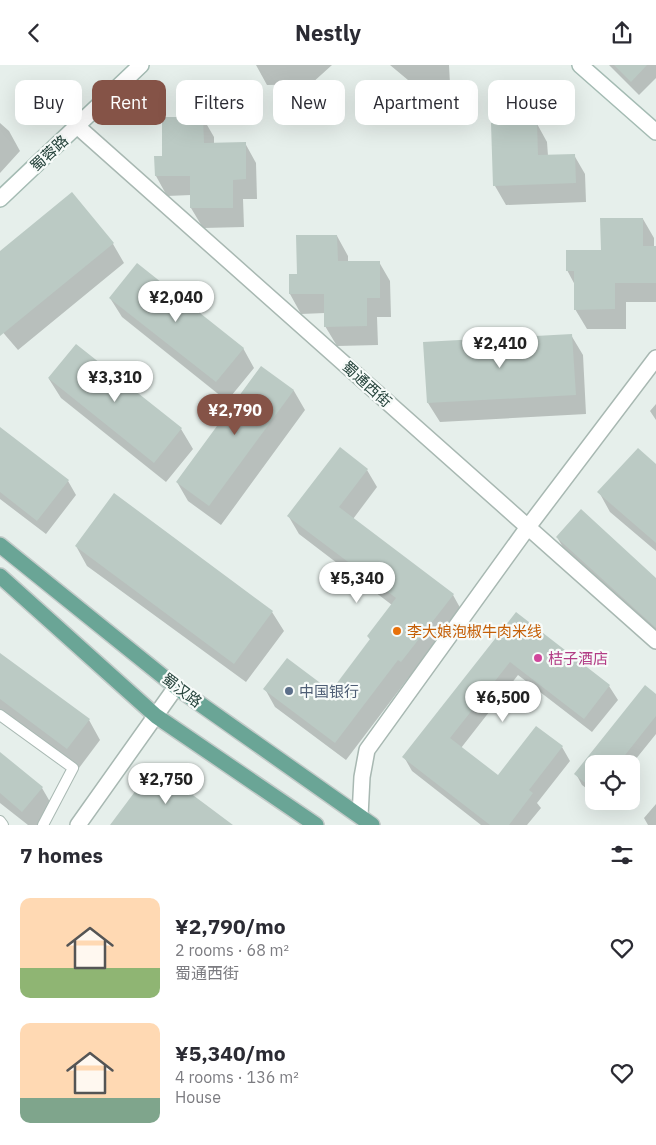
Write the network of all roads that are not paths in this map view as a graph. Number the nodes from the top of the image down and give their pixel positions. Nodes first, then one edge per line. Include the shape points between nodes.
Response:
1 (141, 65) edge
2 (580, 65) edge
3 (78, 126) junction
4 (656, 132) edge
5 (0, 199) edge
6 (656, 358) edge
7 (528, 527) junction
8 (0, 545) edge
9 (0, 576) edge
10 (656, 641) edge
11 (176, 687) junction
12 (0, 715) edge
13 (156, 716) junction
14 (0, 821) edge
15 (366, 821) edge
16 (4, 825) edge
17 (43, 825) edge
18 (78, 825) edge
19 (316, 825) edge

1 - 3 street, 蜀蓉路
2 - 4 street
3 - 5 street, 蜀蓉路
3 - 7 street, 蜀通西街
6 - 7 street
7 - 10 street, 蜀通西街
7 - 15 street via 367,750 362,777
8 - 11 main road, 蜀汉路
9 - 13 main road
11 - 13 street
11 - 15 main road, 蜀汉路
12 - 17 lane via 73,769
13 - 18 street
13 - 19 main road
14 - 16 lane

